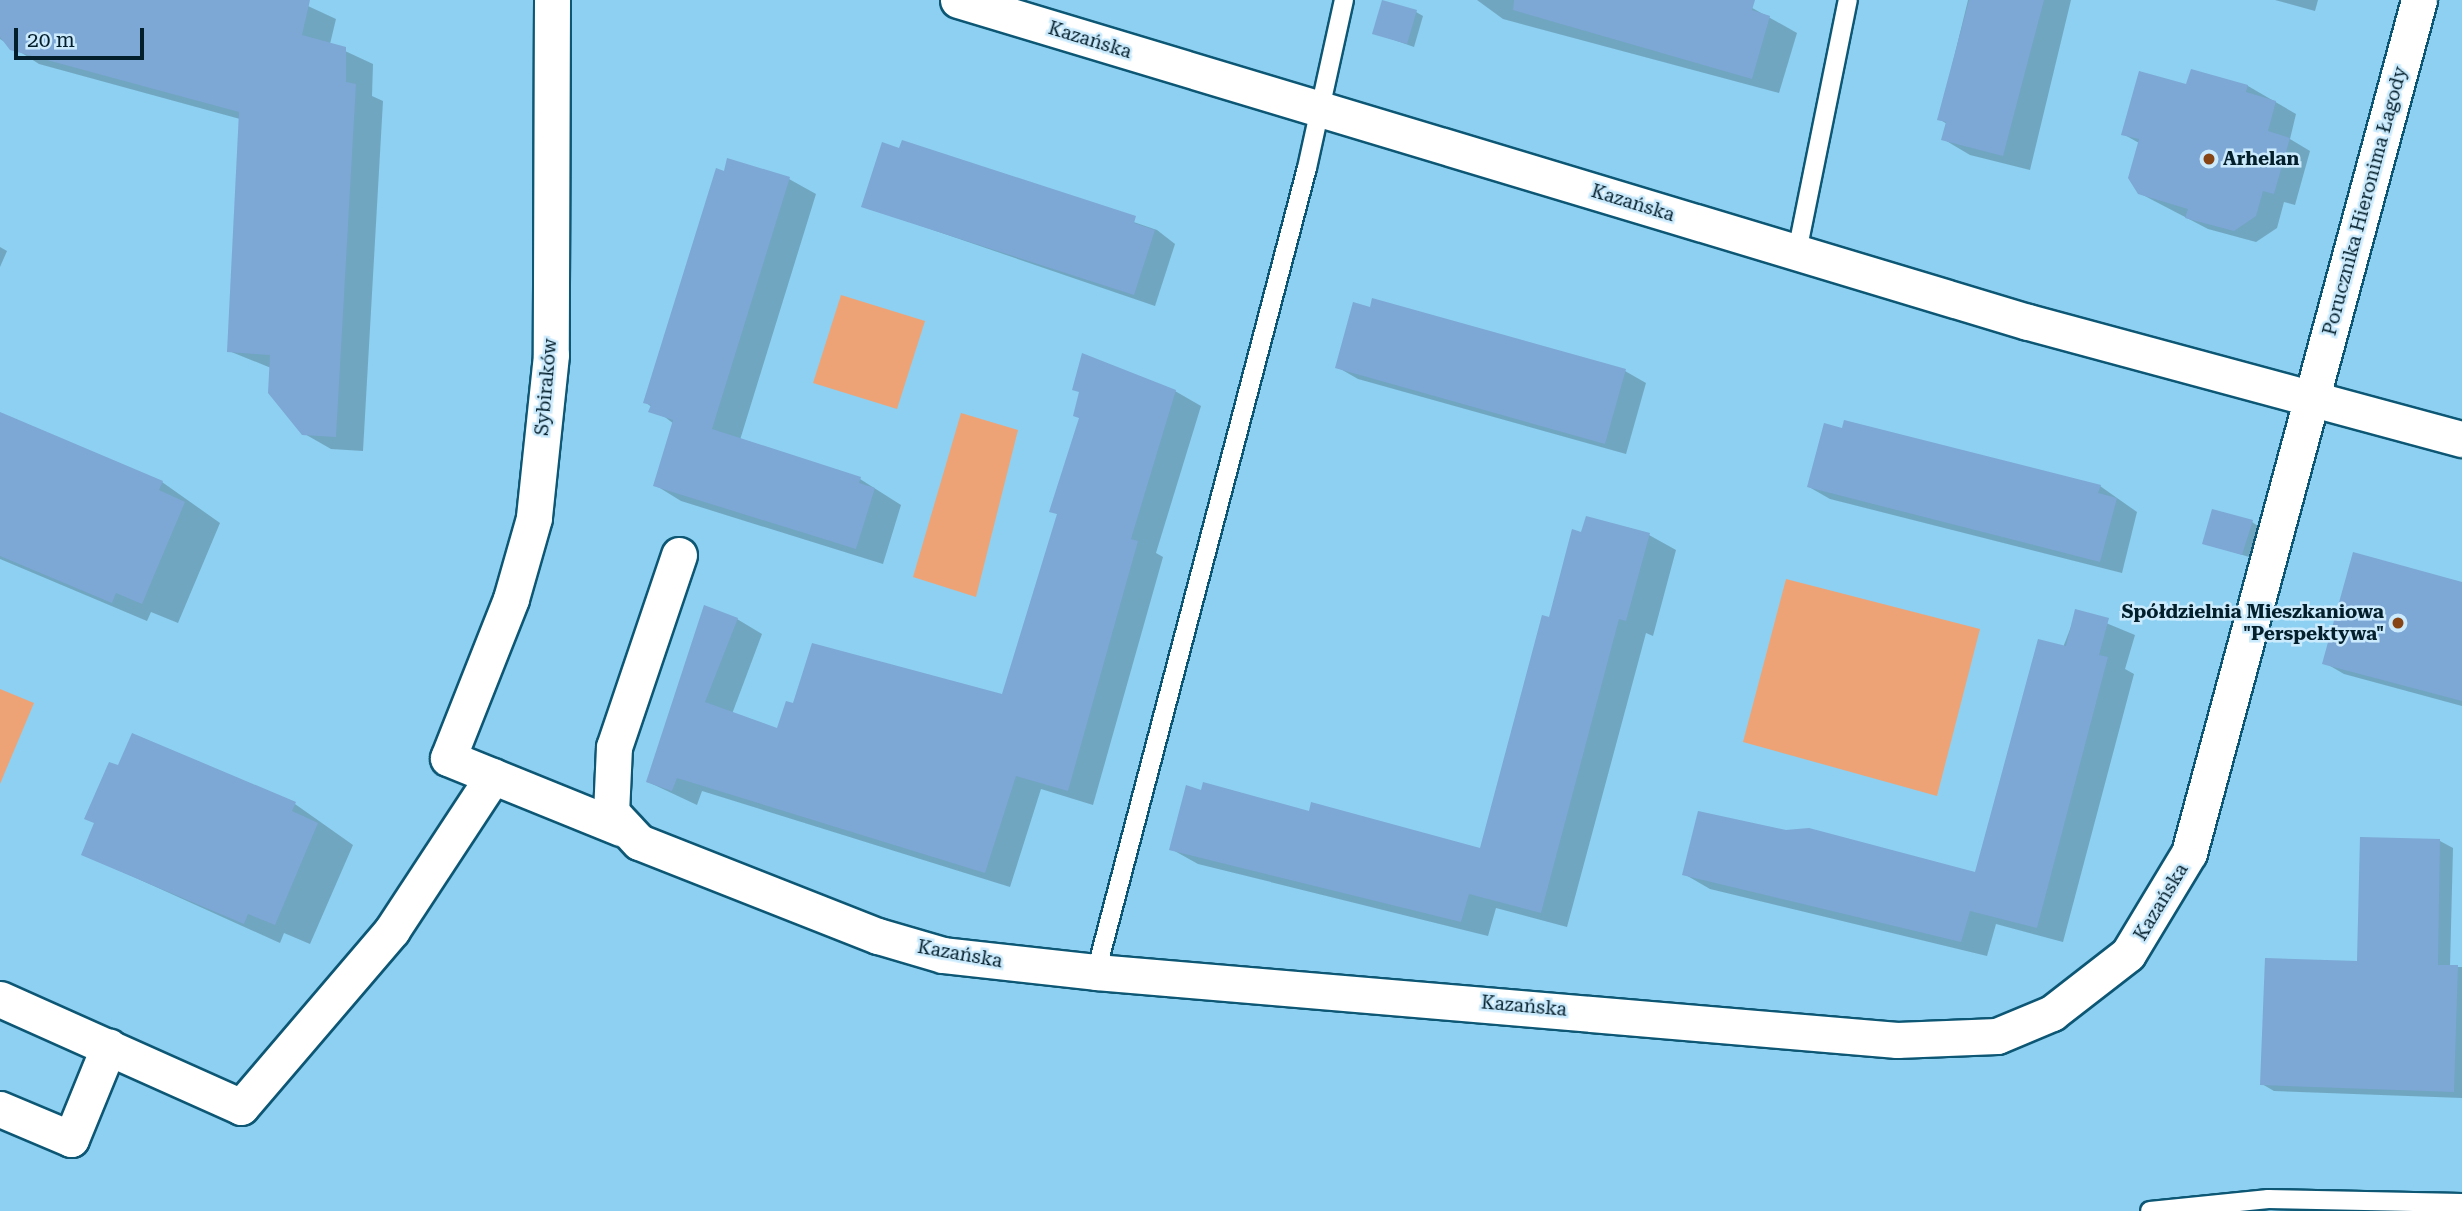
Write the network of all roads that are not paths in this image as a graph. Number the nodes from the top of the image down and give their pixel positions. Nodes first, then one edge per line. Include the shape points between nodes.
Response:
1 (552, 0) edge
2 (958, 0) edge
3 (1344, 0) edge
4 (1848, 0) edge
5 (2419, 0) edge
6 (1321, 109) junction
7 (1797, 252) junction
8 (2309, 401) junction
9 (2462, 439) edge
10 (678, 555) dead end
11 (448, 758) joint
12 (492, 776) junction
13 (621, 828) junction
14 (1096, 972) junction
15 (0, 999) edge
16 (110, 1046) junction
17 (0, 1109) edge
18 (2462, 1203) edge
19 (2341, 1205) edge
20 (2150, 1211) edge

1 - 11 street, Sybiraków via 551,355 534,518 511,599
2 - 6 street, Kazańska
3 - 6 lane
4 - 7 lane
5 - 8 street, Porucznika Hieronima Łagody
6 - 7 street, Kazańska
6 - 14 lane
7 - 8 street, Kazańska
8 - 9 street, Kazańska
8 - 14 street, Kazańska via 2189,853 2128,954 2076,997 2027,1026 1971,1040 1897,1040
10 - 13 street via 614,747 607,793
11 - 12 street, Kazańska
12 - 13 street, Kazańska
12 - 16 street via 392,930 241,1107
13 - 14 street, Kazańska via 639,842 900,943 943,955
15 - 16 street
16 - 17 street via 71,1139
18 - 19 lane
19 - 20 lane via 2268,1199

